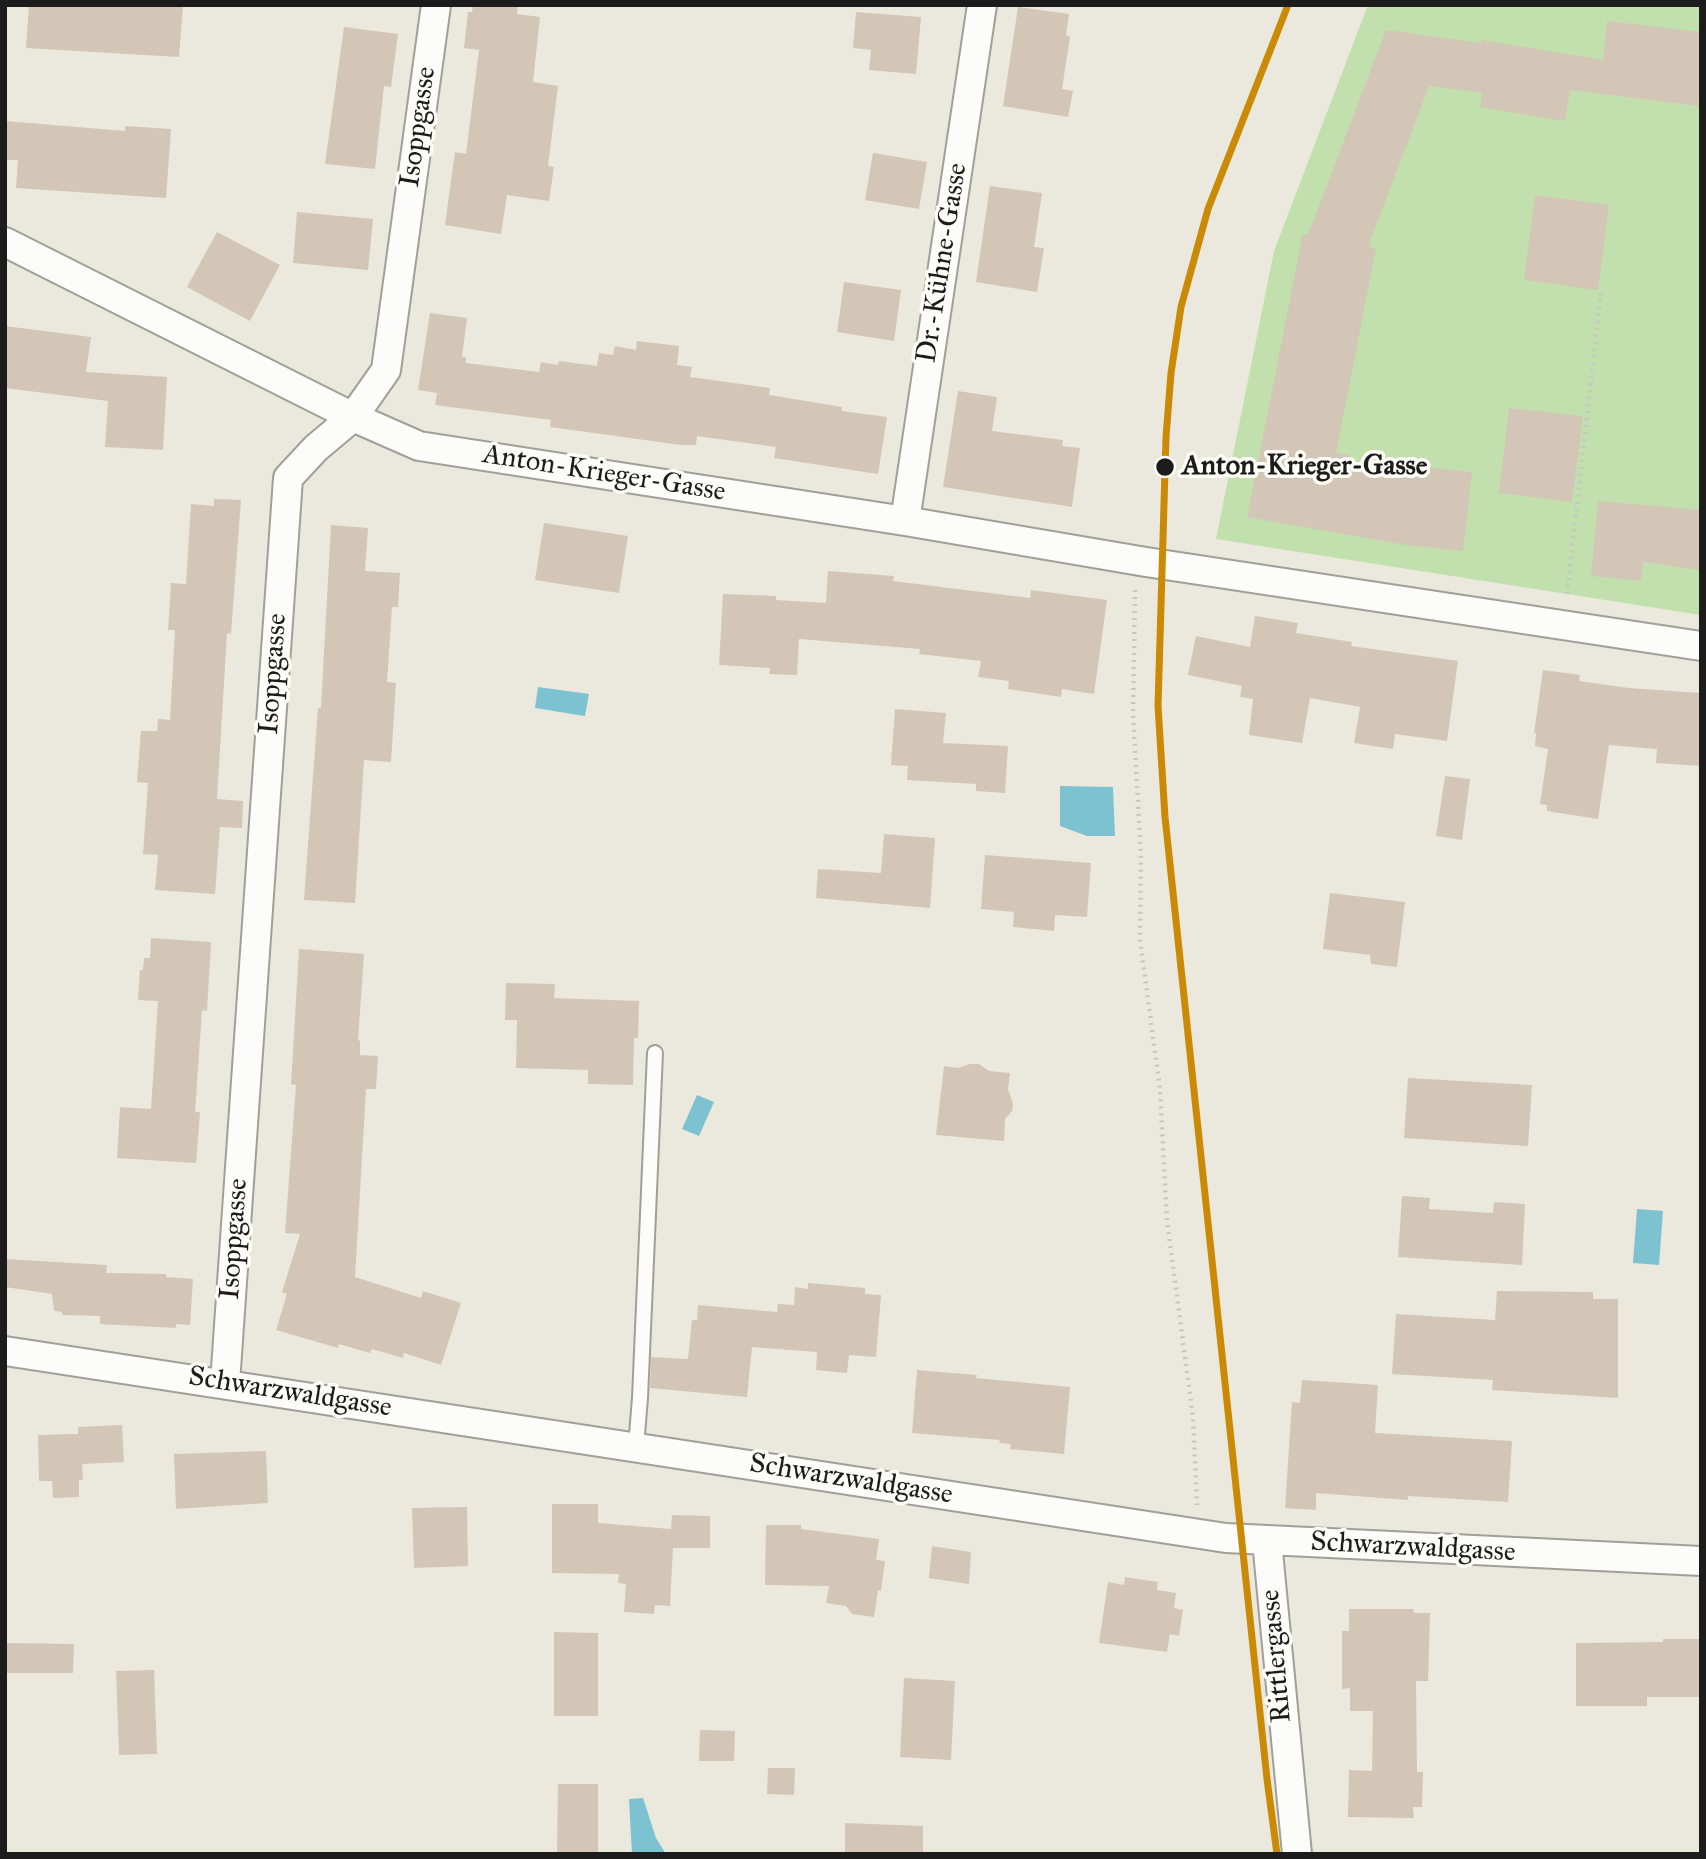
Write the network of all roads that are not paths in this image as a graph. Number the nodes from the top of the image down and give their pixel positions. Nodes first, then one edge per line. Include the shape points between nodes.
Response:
1 (436, 5) edge
2 (982, 5) edge
3 (5, 242) edge
4 (353, 417) junction
5 (905, 521) junction
6 (1701, 646) edge
7 (655, 1053) dead end
8 (5, 1350) edge
9 (225, 1383) junction
10 (636, 1447) junction
11 (1267, 1541) junction
12 (1701, 1561) edge
13 (1297, 1854) edge

1 - 4 street, Isoppgasse via 386,370
2 - 5 street, Dr.-Kühne-Gasse
3 - 4 street, Anton-Krieger-Gasse
4 - 5 street, Anton-Krieger-Gasse via 419,446
4 - 9 street, Isoppgasse via 288,478
5 - 6 street, Anton-Krieger-Gasse
7 - 10 lane
8 - 9 street, Schwarzwaldgasse
9 - 10 street, Schwarzwaldgasse
10 - 11 street, Schwarzwaldgasse
11 - 12 street, Schwarzwaldgasse
11 - 13 street, Rittlergasse

